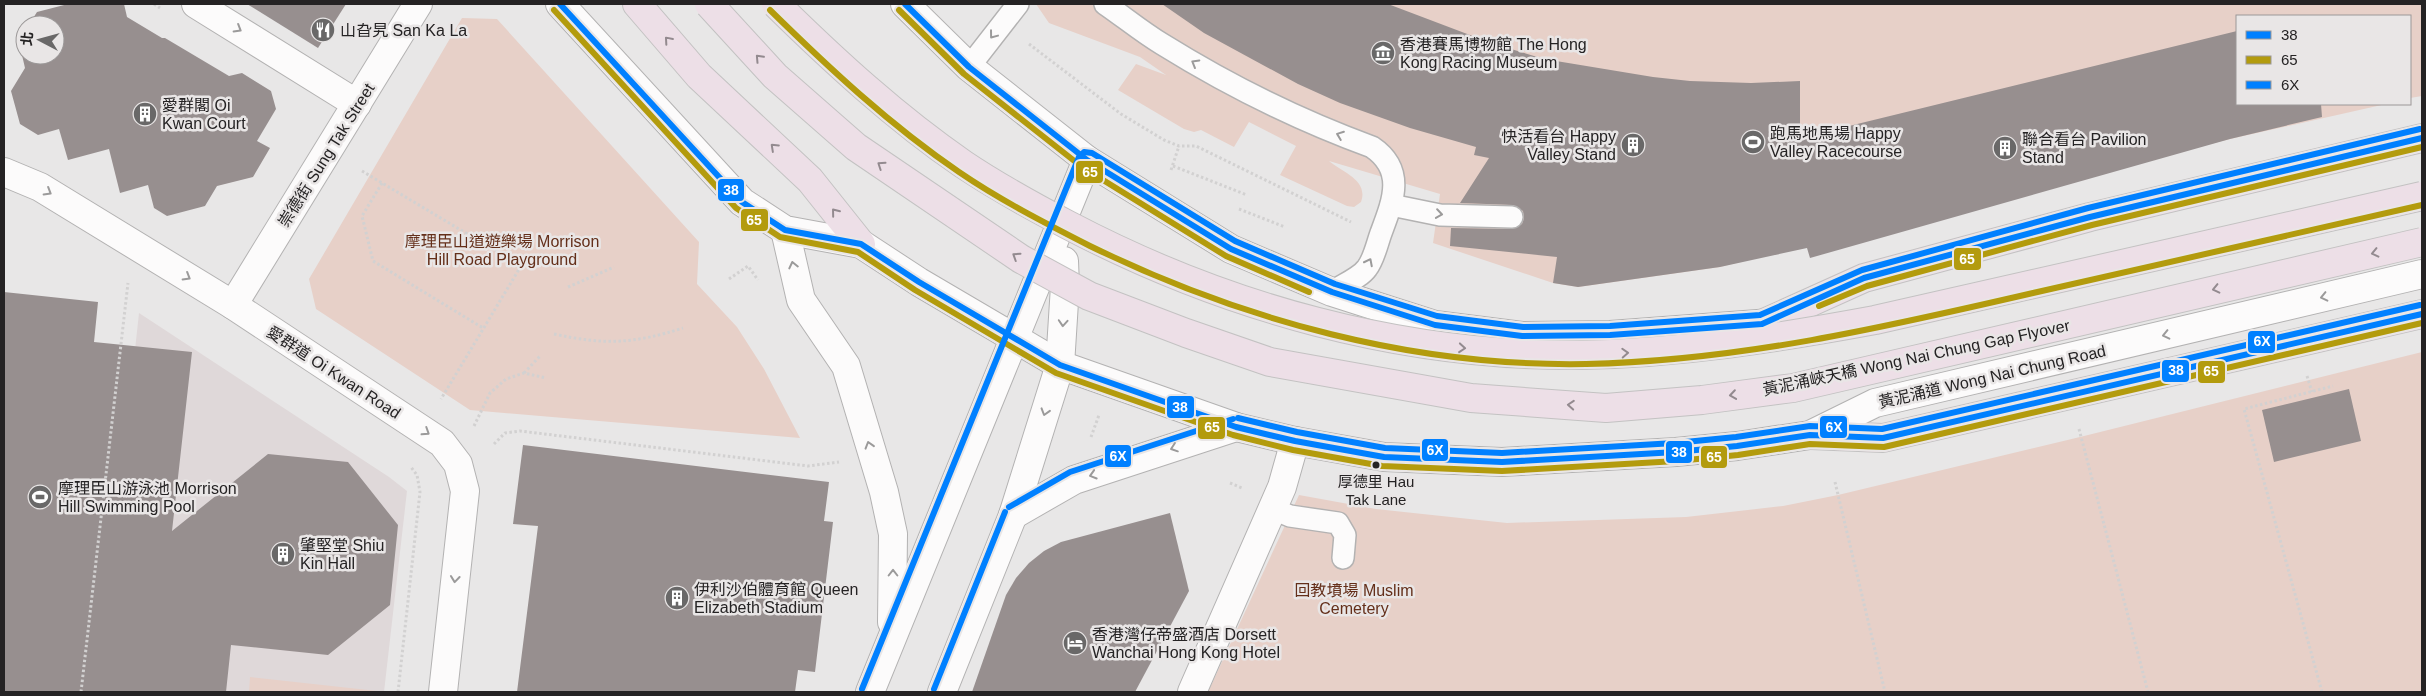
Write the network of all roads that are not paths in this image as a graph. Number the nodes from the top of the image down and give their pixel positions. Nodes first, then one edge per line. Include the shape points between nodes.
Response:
1 (196, 4) edge
2 (418, 4) edge
3 (560, 4) edge
4 (637, 4) edge
5 (710, 4) edge
6 (776, 4) edge
7 (786, 4) edge
8 (905, 4) edge
9 (1018, 4) edge
10 (1106, 4) edge
11 (969, 67) junction
12 (357, 104) junction
13 (2422, 138) edge
14 (1087, 160) junction
15 (4, 172) edge
16 (2422, 190) edge
17 (2422, 196) edge
18 (1391, 204) junction
19 (1512, 217) dead end
20 (1063, 222) junction
21 (784, 230) junction
22 (2422, 242) edge
23 (861, 244) junction
24 (2422, 274) edge
25 (1332, 292) junction
26 (233, 305) junction
27 (2422, 314) edge
28 (1762, 324) junction
29 (1014, 337) junction
30 (1060, 365) junction
31 (1236, 426) junction
32 (1810, 435) junction
33 (1295, 441) junction
34 (1273, 509) junction
35 (1013, 515) junction
36 (1343, 558) dead end
37 (892, 639) junction
38 (443, 692) edge
39 (870, 692) edge
40 (942, 692) edge
41 (1192, 692) edge

1 -> 12 main road
2 - 12 main road, 崇德街 Sung Tak Street
3 - 21 main road via 742,202
23 -> 4 highway via 810,180 699,76
22 -> 5 highway, 黃泥涌峽天橋 Wong Nai Chung Gap Flyover, bridge via 1793,388 1606,408 1471,398 1270,362 1089,296 1021,259 856,147 776,76
6 -> 17 highway, bridge via 907,122 1028,204 1085,234 1225,295 1358,332 1436,346 1508,353 1582,355 1730,344 1803,333 1875,320
7 - 20 main road via 855,69 923,125
8 - 11 main road
9 -> 11 lane
18 -> 10 lane via 1394,176 1383,155 1372,147 1294,116 1241,90 1160,43
11 - 14 main road
12 - 26 main road, 崇德街 Sung Tak Street
13 - 28 highway via 2090,217 1864,278
14 - 20 main road
14 - 25 main road via 1231,249
15 -> 26 main road, 愛群道 Oi Kwan Road via 40,188
16 - 28 main road via 1870,314
18 -> 19 lane via 1440,215
25 -> 18 lane via 1366,270
20 - 29 main road
20 -> 30 main road via 1065,286
21 - 23 main road
37 -> 21 main road via 893,534 884,492 846,366 801,300
23 - 29 main road, 黃泥涌道 Wong Nai Chung Road
24 -> 32 main road, 黃泥涌道 Wong Nai Chung Road via 1875,403
25 - 28 main road via 1435,324 1522,336 1610,335
26 -> 38 main road, 愛群道 Oi Kwan Road via 442,443 458,464 465,491
27 - 32 highway via 1882,438
29 - 30 main road, 黃泥涌道 Wong Nai Chung Road
29 - 37 main road
30 - 31 main road, 黃泥涌道 Wong Nai Chung Road
30 -> 35 main road
31 - 33 main road, 黃泥涌道 Wong Nai Chung Road
31 -> 35 main road via 1074,480
32 - 33 main road, 黃泥涌道 Wong Nai Chung Road via 1658,454 1502,462 1384,457
33 - 34 main road
34 - 36 lane via 1290,516 1338,523 1345,535
34 - 41 main road
35 - 40 main road
37 - 39 main road

